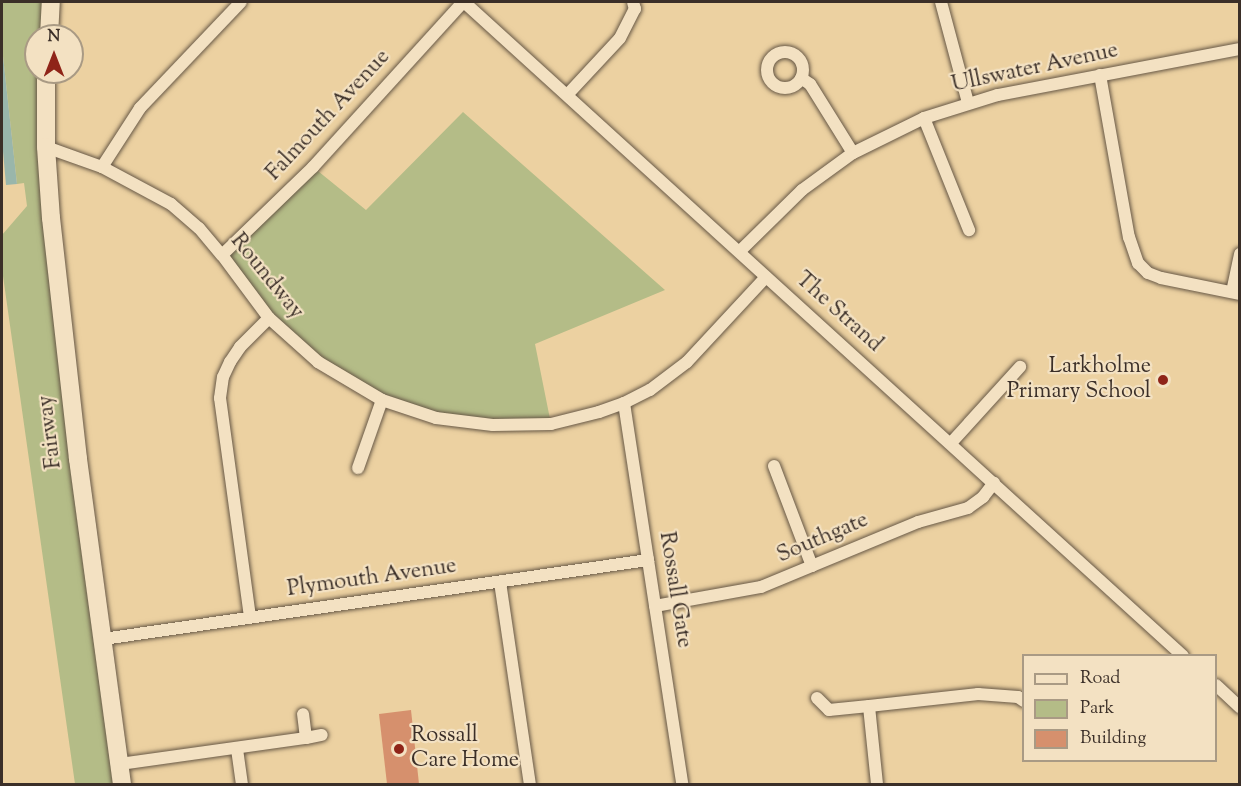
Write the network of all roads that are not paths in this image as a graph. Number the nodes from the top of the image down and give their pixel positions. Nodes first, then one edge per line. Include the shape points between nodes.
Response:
1 (51, 2) edge
2 (241, 2) edge
3 (464, 2) edge
4 (633, 2) edge
5 (941, 2) edge
6 (50, 24) edge
7 (1239, 49) edge
8 (1100, 75) junction
9 (801, 78) dead end
10 (46, 84) edge
11 (568, 94) junction
12 (968, 103) junction
13 (924, 118) junction
14 (46, 147) junction
15 (853, 153) junction
16 (102, 167) junction
17 (969, 230) dead end
18 (740, 251) junction
19 (1239, 254) edge
20 (222, 255) junction
21 (766, 276) junction
22 (1236, 293) edge
23 (269, 318) junction
24 (1020, 367) dead end
25 (382, 400) junction
26 (624, 403) junction
27 (951, 443) junction
28 (774, 466) dead end
29 (358, 468) dead end
30 (994, 483) junction
31 (648, 560) junction
32 (812, 566) junction
33 (500, 582) junction
34 (655, 606) junction
35 (250, 617) junction
36 (103, 639) junction
37 (1181, 654) edge
38 (1217, 688) edge
39 (817, 698) dead end
40 (1022, 700) edge
41 (869, 706) junction
42 (1239, 707) edge
43 (303, 714) dead end
44 (322, 735) dead end
45 (306, 738) junction
46 (237, 749) junction
47 (120, 764) junction
48 (122, 784) edge
49 (242, 784) edge
50 (530, 784) edge
51 (682, 784) edge
52 (877, 784) edge

1 - 6 street
2 - 16 street via 140,108
3 - 11 street, The Strand
3 - 20 street, Falmouth Avenue via 313,167
4 - 11 street via 635,9 620,38
5 - 12 street
7 - 8 street, Ullswater Avenue
8 - 12 street, Ullswater Avenue
8 - 22 street via 1129,237 1138,263 1161,278
9 - 15 street via 810,84
10 - 14 street, Fairway
11 - 18 street, The Strand
12 - 13 street, Ullswater Avenue
13 - 15 street, Ullswater Avenue
13 - 17 street
14 - 16 street, Roundway
14 - 36 street, Fairway via 78,459
15 - 18 street, Ullswater Avenue via 802,190
16 - 20 street, Roundway via 171,204
18 - 21 street, The Strand
19 - 22 street
20 - 23 street, Roundway
21 - 26 street, Roundway via 687,362 650,390
21 - 27 street, The Strand
23 - 25 street, Roundway via 318,362
23 - 35 street via 230,362 220,398
24 - 27 street
25 - 26 street, Roundway via 436,418 520,426 573,420
25 - 29 street
26 - 31 street, Rossall Gate
27 - 30 street, The Strand
28 - 32 street
30 - 32 street, Southgate via 968,508 918,522
30 - 37 street, The Strand
31 - 33 street, Plymouth Avenue
31 - 34 street, Rossall Gate
32 - 34 street, Southgate via 745,592
33 - 35 street, Plymouth Avenue
33 - 50 street
34 - 51 street, Rossall Gate
35 - 36 street, Plymouth Avenue
36 - 47 street, Fairway
38 - 42 street
39 - 41 street via 829,710
40 - 41 street via 978,694
41 - 52 street
43 - 45 street
44 - 45 street
45 - 46 street
46 - 47 street
46 - 49 street
47 - 48 street, Fairway

